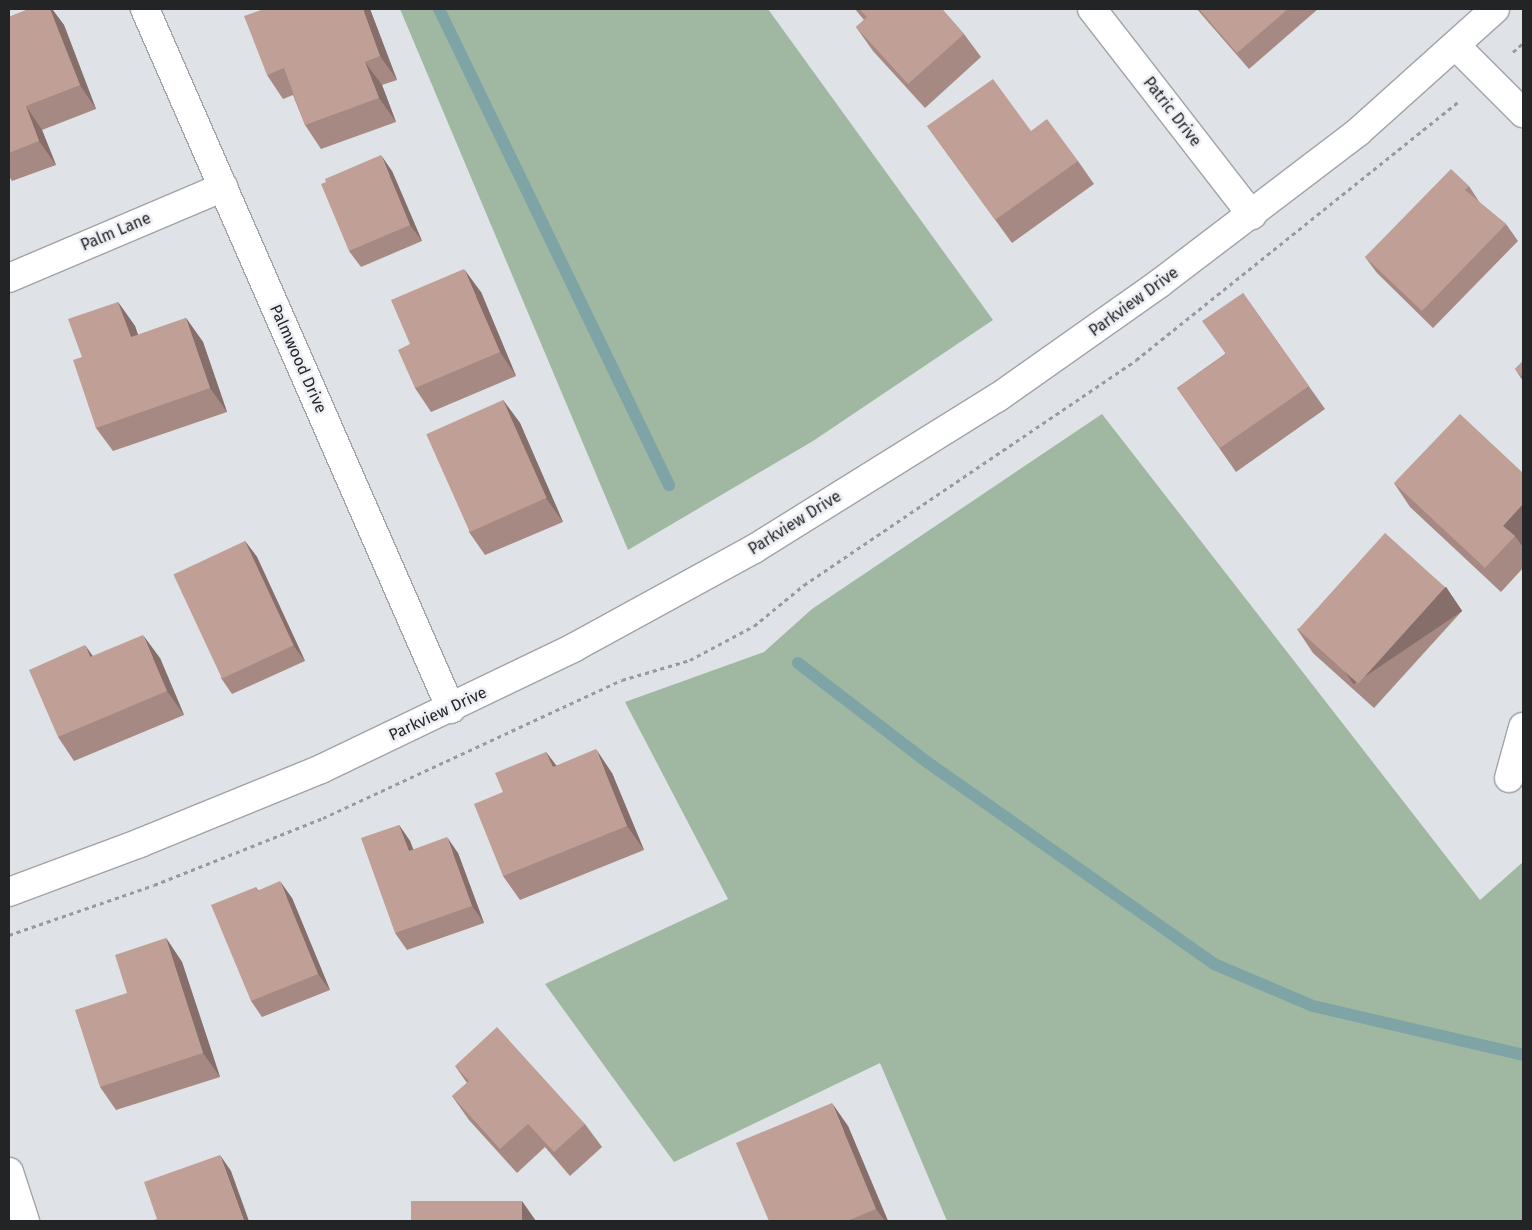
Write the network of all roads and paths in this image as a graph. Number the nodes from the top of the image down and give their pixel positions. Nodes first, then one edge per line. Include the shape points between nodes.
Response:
1 (145, 9) edge
2 (1092, 9) edge
3 (1495, 9) edge
4 (1456, 46) junction
5 (1523, 113) edge
6 (223, 187) junction
7 (1252, 215) junction
8 (9, 278) edge
9 (452, 709) junction
10 (1523, 726) edge
11 (1509, 778) dead end
12 (9, 892) edge
13 (9, 1172) edge
14 (26, 1221) edge

1 - 6 street, Palmwood Drive
2 - 7 street, Patric Drive
3 - 4 street, Parkview Drive
4 - 5 street
4 - 7 street, Parkview Drive via 1358,132
6 - 8 street, Palm Lane
6 - 9 street, Palmwood Drive
7 - 9 street, Parkview Drive via 997,398 754,549 647,609
9 - 12 street, Parkview Drive via 236,805
10 - 11 street
13 - 14 street

